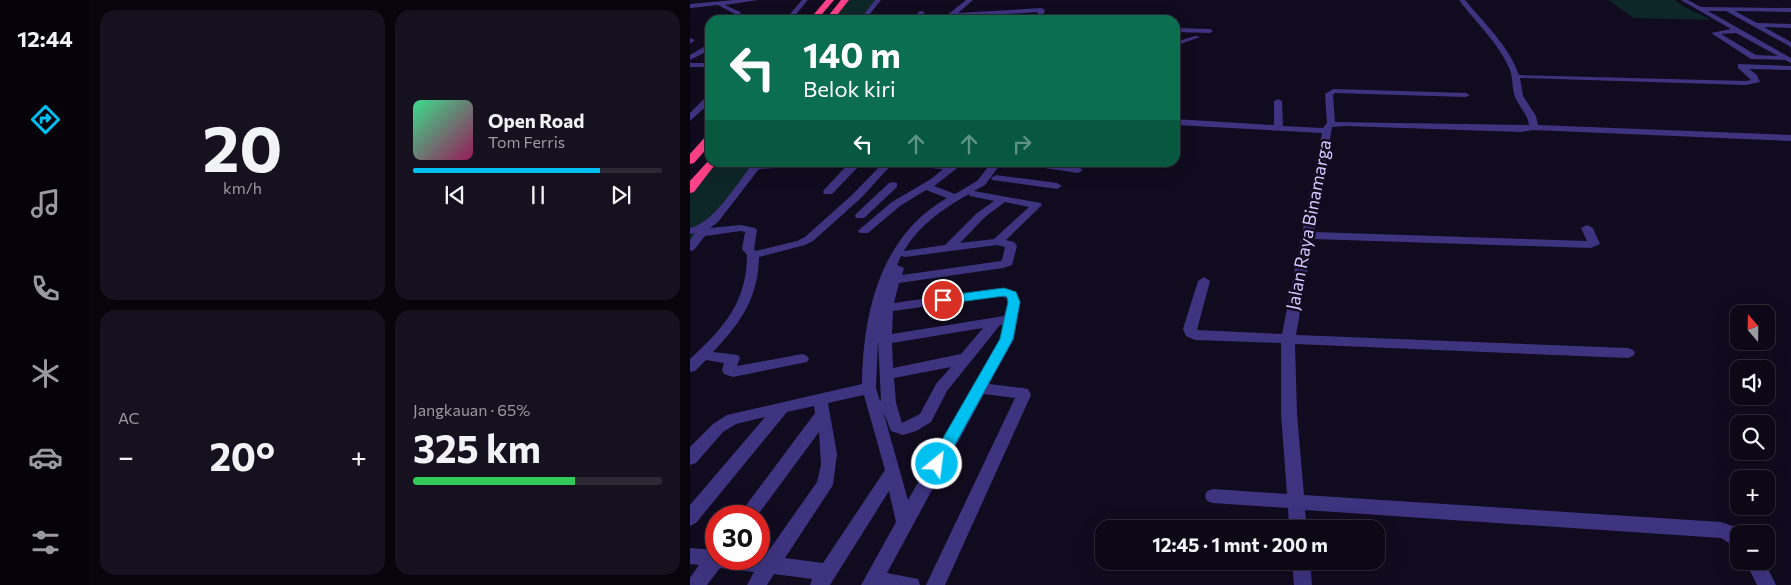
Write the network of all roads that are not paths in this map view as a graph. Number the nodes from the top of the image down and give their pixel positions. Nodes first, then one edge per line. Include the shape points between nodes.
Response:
1 (755, 0) edge
2 (806, 0) edge
3 (830, 0) edge
4 (845, 0) edge
5 (878, 0) edge
6 (970, 0) edge
7 (1462, 0) edge
8 (1684, 0) edge
9 (1688, 0) edge
10 (1710, 0) edge
11 (1729, 0) edge
12 (1752, 3) dead end
13 (1772, 4) dead end
14 (718, 5) junction
15 (690, 6) edge
16 (1701, 9) junction
17 (1725, 9) junction
18 (1744, 10) junction
19 (1761, 10) junction
20 (1782, 10) junction
21 (1791, 10) edge
22 (922, 12) dead end
23 (998, 12) junction
24 (739, 15) edge
25 (792, 15) edge
26 (817, 15) edge
27 (833, 15) edge
28 (866, 15) edge
29 (919, 15) edge
30 (951, 15) edge
31 (968, 15) edge
32 (996, 15) edge
33 (1040, 15) edge
34 (1741, 18) junction
35 (1791, 18) edge
36 (1755, 25) junction
37 (1791, 26) edge
38 (1180, 30) edge
39 (1192, 30) junction
40 (1210, 30) dead end
41 (1736, 31) junction
42 (1769, 33) junction
43 (1791, 33) edge
44 (1197, 37) dead end
45 (1189, 40) junction
46 (1758, 42) junction
47 (1180, 43) edge
48 (1789, 43) edge
49 (705, 51) edge
50 (1789, 60) edge
51 (690, 63) edge
52 (705, 64) edge
53 (1791, 68) edge
54 (1522, 76) dead end
55 (1466, 95) dead end
56 (705, 101) edge
57 (1278, 101) dead end
58 (694, 109) edge
59 (690, 118) edge
60 (1180, 122) edge
61 (1533, 127) junction
62 (1279, 128) junction
63 (1329, 128) junction
64 (1791, 138) edge
65 (705, 144) edge
66 (690, 161) edge
67 (708, 167) edge
68 (756, 167) edge
69 (853, 167) edge
70 (885, 167) edge
71 (952, 167) edge
72 (994, 167) edge
73 (1004, 167) edge
74 (1058, 167) edge
75 (1078, 170) dead end
76 (996, 178) junction
77 (1057, 186) dead end
78 (922, 187) junction
79 (690, 189) edge
80 (828, 192) dead end
81 (974, 194) junction
82 (954, 197) junction
83 (1004, 198) junction
84 (843, 216) dead end
85 (860, 216) junction
86 (878, 218) junction
87 (1587, 228) dead end
88 (699, 230) edge
89 (864, 231) dead end
90 (1307, 235) junction
91 (997, 242) junction
92 (690, 248) edge
93 (948, 249) junction
94 (905, 254) junction
95 (753, 255) junction
96 (894, 280) junction
97 (1204, 281) dead end
98 (886, 308) junction
99 (1003, 320) junction
100 (1288, 338) junction
101 (884, 340) junction
102 (1628, 352) dead end
103 (703, 355) junction
104 (967, 358) junction
105 (802, 359) dead end
106 (936, 365) junction
107 (690, 367) edge
108 (886, 374) junction
109 (869, 388) junction
110 (941, 388) junction
111 (979, 388) junction
112 (889, 403) junction
113 (821, 407) junction
114 (782, 408) junction
115 (874, 410) junction
116 (690, 458) edge
117 (893, 471) junction
118 (1213, 496) dead end
119 (1296, 503) junction
120 (754, 505) edge
121 (690, 518) edge
122 (1297, 520) edge
123 (904, 521) junction
124 (1730, 534) edge
125 (690, 556) edge
126 (705, 557) edge
127 (770, 565) joint
128 (707, 570) edge
129 (766, 570) edge
130 (1302, 570) edge
131 (1759, 570) edge
132 (823, 579) edge
133 (871, 582) edge
134 (696, 585) edge
135 (756, 585) edge
136 (911, 585) edge
137 (935, 585) edge
138 (1303, 585) edge
139 (1767, 585) edge

1 - 14 street
2 - 25 street
3 - 26 highway
4 - 27 highway
5 - 28 street
6 - 30 street
7 - 61 street via 1511,64 1519,97 1533,121
8 - 16 street
9 - 16 street
10 - 17 street
11 - 18 street
12 - 19 street
13 - 20 street
14 - 15 street
14 - 24 street
16 - 17 street
16 - 41 street
16 - 46 street
17 - 18 street
17 - 34 street
18 - 19 street
18 - 20 street
19 - 20 street
20 - 21 street
22 - 29 street
23 - 31 street
23 - 32 street
23 - 33 street via 1024,7 1042,10
34 - 35 street
34 - 36 street
36 - 37 street
36 - 42 street
38 - 39 street
39 - 40 street
39 - 45 street
41 - 46 street
41 - 50 street via 1714,32 1754,57
42 - 43 street
42 - 48 street
44 - 45 street
45 - 47 street
46 - 48 street
46 - 50 street
49 - 51 street
51 - 52 street
53 - 54 street via 1741,66 1756,82 1746,83
55 - 63 street via 1333,91 1329,94
56 - 58 street
57 - 62 street
58 - 59 street
60 - 62 street
61 - 63 street, Jalan Raya Binamarga
61 - 64 street, Jalan Raya Binamarga
62 - 63 street
63 - 90 street, Jalan Raya Binamarga
65 - 66 highway
67 - 79 highway
68 - 88 street via 719,215
69 - 80 street
70 - 95 street via 809,239
71 - 78 street
72 - 82 street via 980,183
73 - 76 street
74 - 75 street
76 - 77 street
76 - 81 street
78 - 82 street
78 - 85 street via 888,184
78 - 86 street
81 - 83 street
81 - 94 street via 922,230
82 - 109 street via 906,237 893,260 874,313
83 - 91 street via 1037,206
83 - 93 street via 981,215
84 - 85 street
85 - 86 street
86 - 89 street
87 - 90 street via 1594,244 1591,245
88 - 92 street
88 - 95 street via 749,229 748,249
90 - 100 street, Jalan Raya Binamarga
91 - 93 street
91 - 96 street via 1010,244 1008,262
93 - 94 street
94 - 96 street
95 - 103 street via 748,293
96 - 98 street
97 - 100 street via 1190,329 1192,334
98 - 99 street via 1004,292 1014,298
98 - 101 street
99 - 101 street
99 - 104 street
99 - 111 street via 1007,339
100 - 102 street
100 - 119 street, Jalan Raya Binamarga via 1289,414
101 - 108 street
103 - 105 street via 733,358 729,370 733,372
103 - 107 street
104 - 106 street
104 - 110 street
106 - 108 street
106 - 110 street
108 - 112 street
109 - 113 street
109 - 115 street
110 - 112 street via 926,418 911,428 896,427
111 - 123 street
111 - 137 street via 1023,393 1024,396
112 - 115 street
113 - 114 street
113 - 120 street
113 - 127 street via 829,474
114 - 116 street via 724,422
114 - 121 street
115 - 117 street
117 - 123 street
117 - 132 street
118 - 119 street
119 - 122 street, Jalan Raya Binamarga
119 - 124 street via 1721,530
123 - 133 street
125 - 126 street
127 - 132 street
128 - 134 street
129 - 135 street
130 - 138 street
131 - 139 street
133 - 136 street

